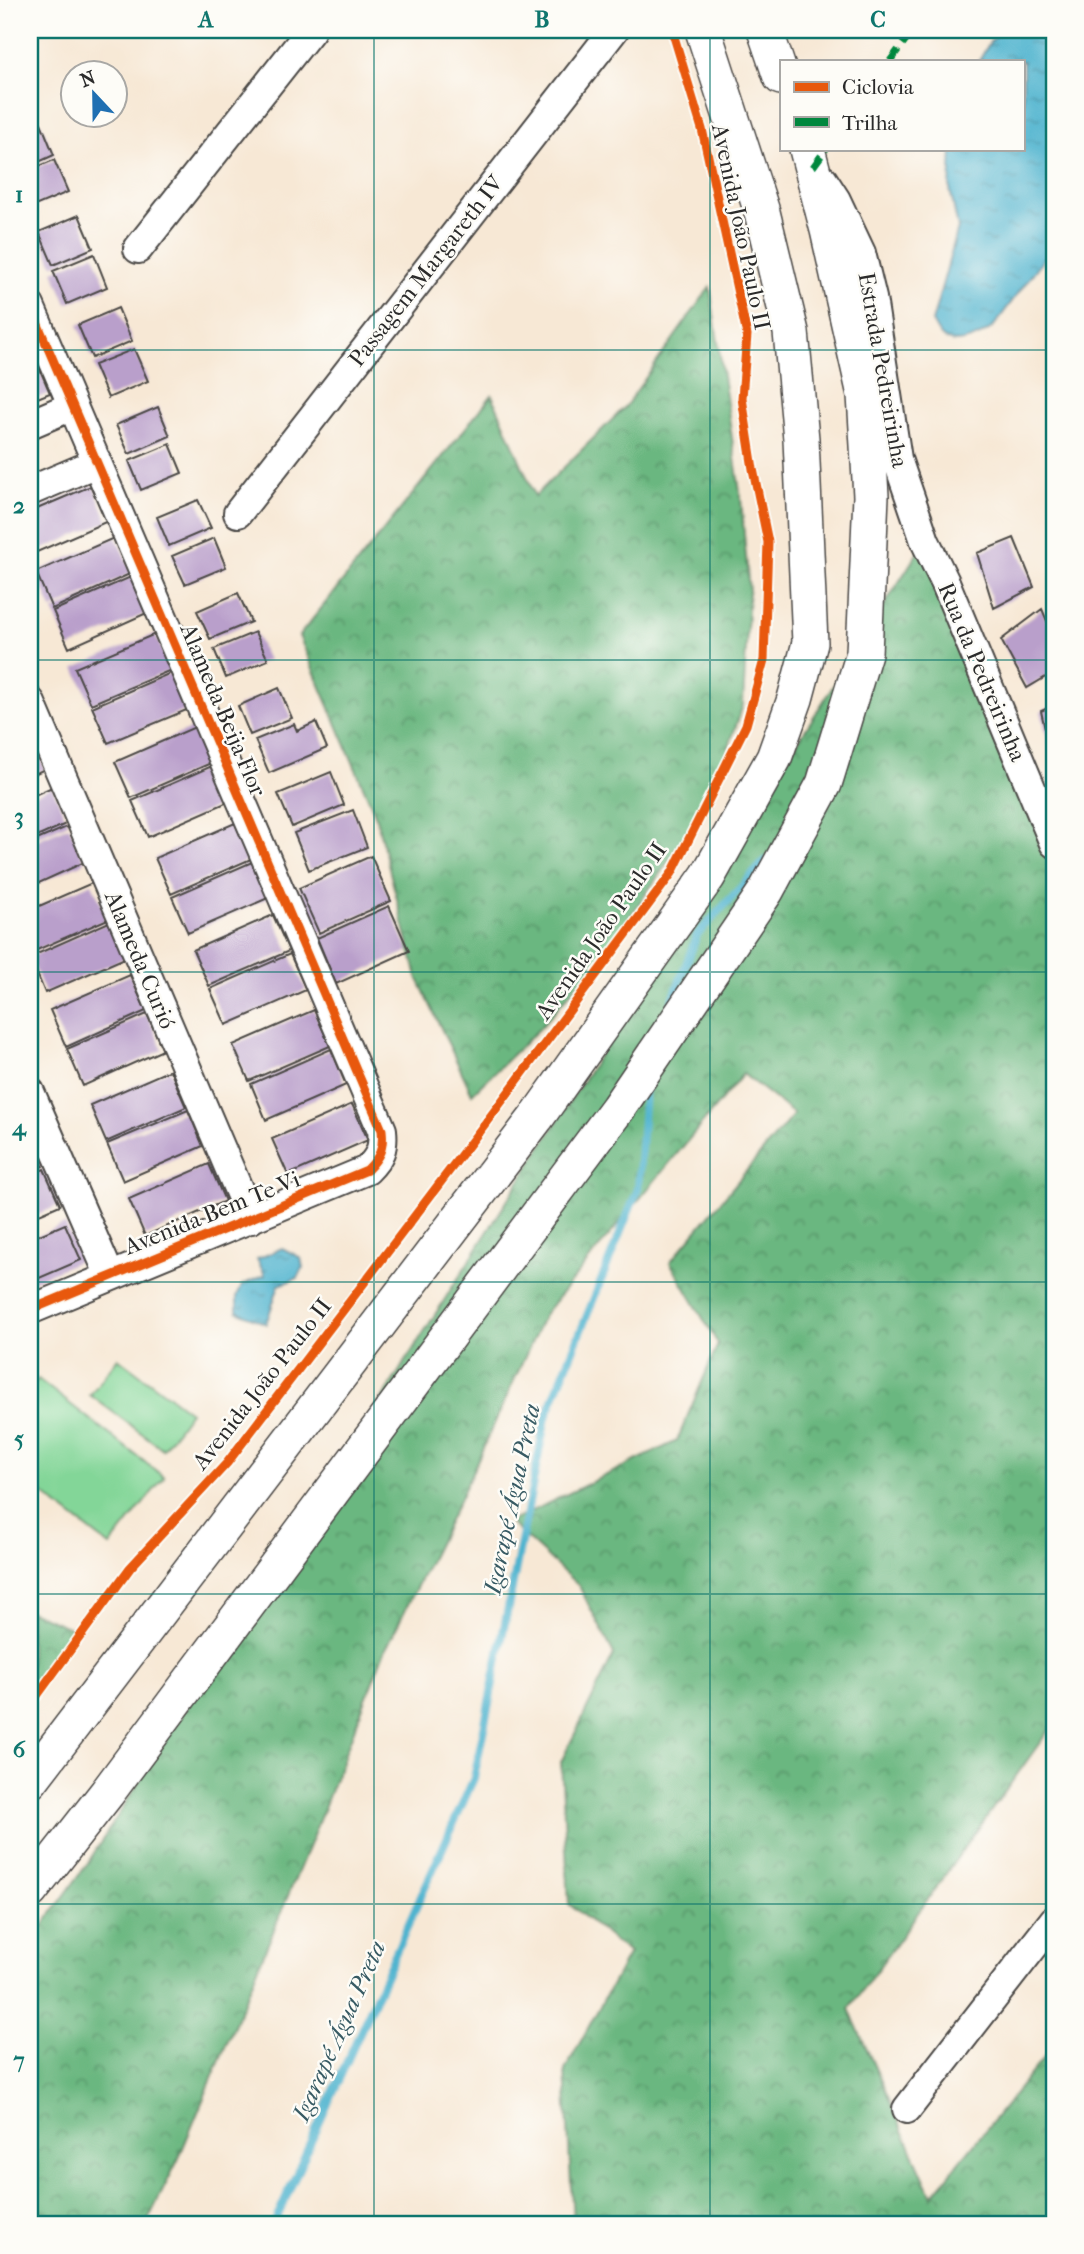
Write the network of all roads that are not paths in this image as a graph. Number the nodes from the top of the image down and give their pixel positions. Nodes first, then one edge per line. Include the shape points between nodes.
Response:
1 (311, 30) edge
2 (614, 30) edge
3 (703, 30) edge
4 (765, 30) edge
5 (780, 74) edge
6 (810, 158) edge
7 (138, 249) dead end
8 (30, 306) edge
9 (72, 406) junction
10 (30, 424) edge
11 (96, 463) junction
12 (30, 491) edge
13 (238, 513) dead end
14 (925, 541) joint
15 (30, 701) edge
16 (1054, 843) edge
17 (30, 1092) edge
18 (382, 1130) joint
19 (251, 1219) junction
20 (110, 1276) junction
21 (30, 1310) edge
22 (30, 1781) edge
23 (30, 1891) edge
24 (1054, 1920) edge
25 (908, 2109) dead end

1 - 7 street
2 - 13 street, Passagem Margareth IV
3 - 22 main road, Avenida João Paulo II via 762,212 791,332 802,439 810,643 774,758 708,876 536,1118
4 - 5 main road
6 - 14 street, Estrada Pedreirinha via 861,253 897,460
6 - 23 main road via 865,396 871,496 864,653 824,784 766,891 618,1108
8 - 9 street, Alameda Beija Flor
9 - 10 street
9 - 11 street, Alameda Beija Flor
11 - 12 street
11 - 18 street, Alameda Beija Flor
14 - 16 street, Rua da Pedreirinha
15 - 19 street, Alameda Curió
17 - 20 street
18 - 19 street, Avenida Bem Te Vi via 382,1150 367,1170
19 - 20 street, Avenida Bem Te Vi
20 - 21 street, Avenida Bem Te Vi
24 - 25 street

